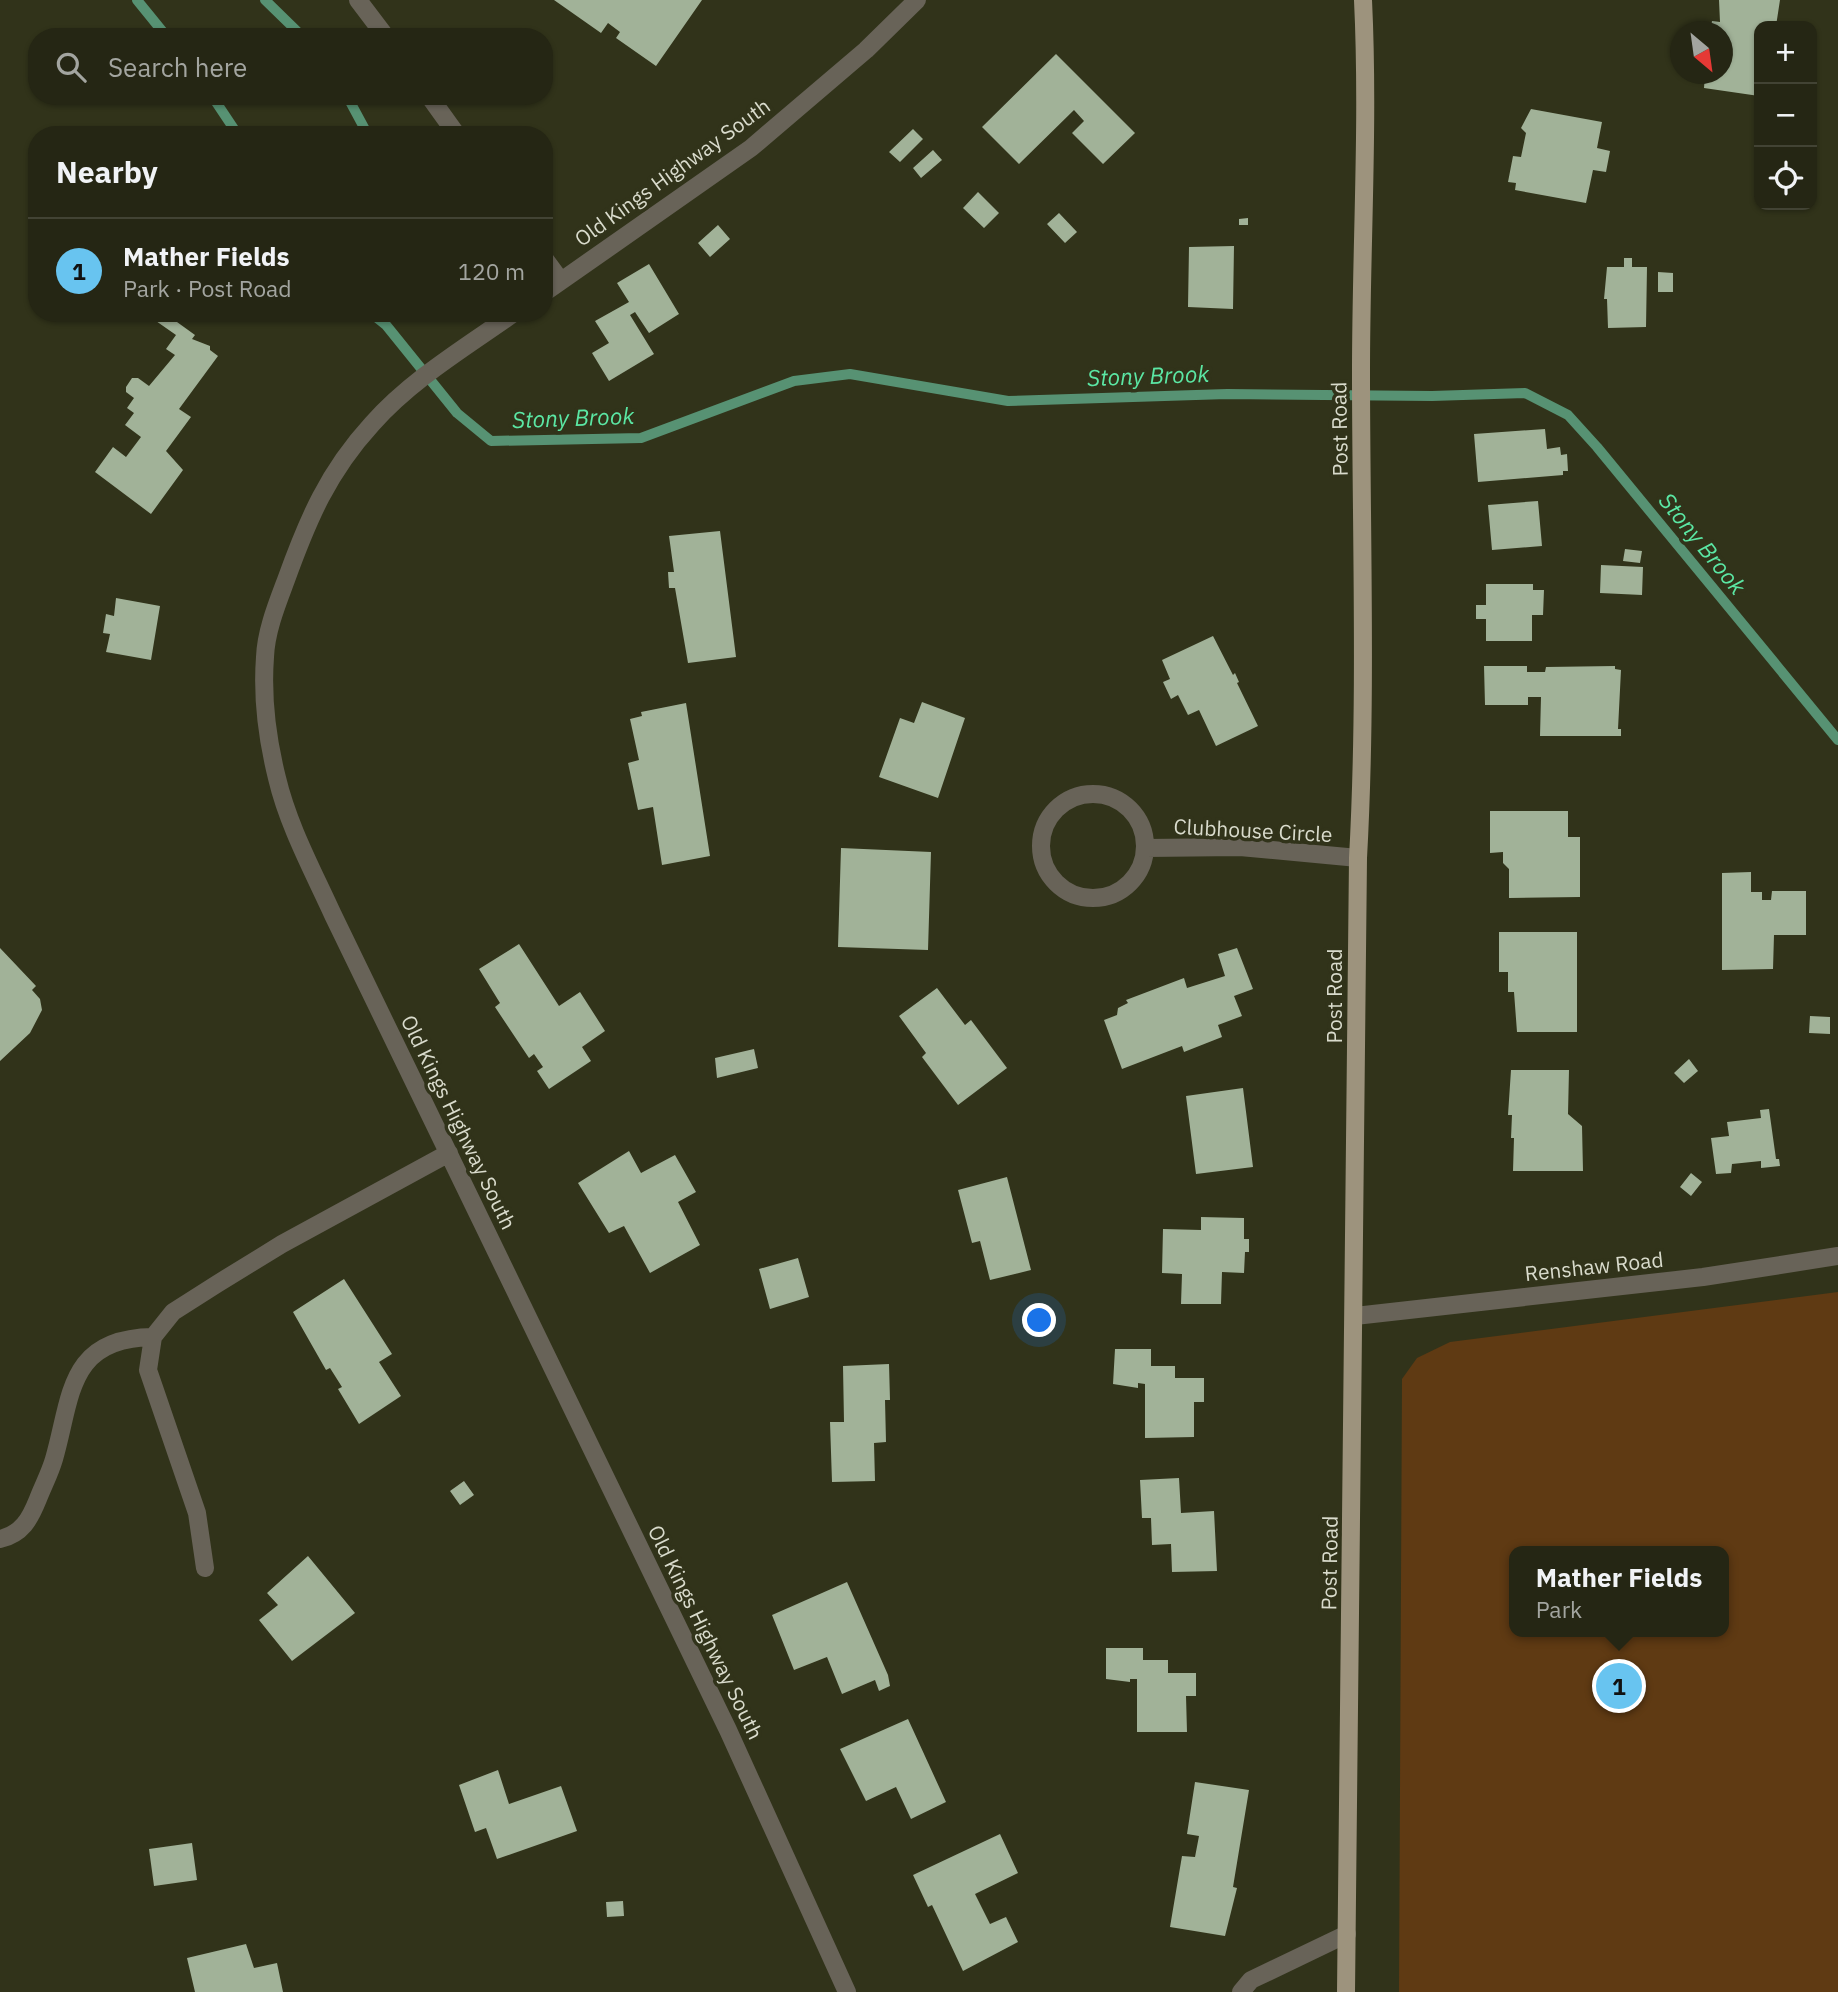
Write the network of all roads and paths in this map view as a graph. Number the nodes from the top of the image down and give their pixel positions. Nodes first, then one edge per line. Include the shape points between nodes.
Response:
1 (358, 0) edge
2 (917, 0) edge
3 (1363, 0) edge
4 (379, 28) edge
5 (435, 105) edge
6 (451, 126) edge
7 (553, 270) edge
8 (561, 281) junction
9 (553, 287) edge
10 (501, 322) edge
11 (1146, 848) junction
12 (1358, 858) junction
13 (449, 1153) junction
14 (1838, 1256) edge
15 (1355, 1316) junction
16 (153, 1337) junction
17 (0, 1539) edge
18 (205, 1568) dead end
19 (1347, 1934) junction
20 (847, 1992) edge
21 (1241, 1992) edge
22 (1346, 1992) edge

1 - 4 street
2 - 8 street, Old Kings Highway South via 751,148
3 - 12 main road, Post Road via 1362,789
5 - 6 street
7 - 8 street
8 - 9 street, Old Kings Highway South
10 - 13 street, Old Kings Highway South via 412,387 336,467 316,501 277,605 265,654 264,700 278,781 294,825
11 - 11 street, Clubhouse Circle via 1134,812 1119,800 1091,793 1072,797 1056,808 1045,824 1041,843 1053,879 1068,891 1096,898 1115,894 1131,883 1142,867
11 - 12 street, Clubhouse Circle via 1240,847
12 - 15 main road, Post Road
13 - 16 street via 282,1244 173,1311
13 - 20 street, Old Kings Highway South via 728,1730
14 - 15 street, Renshaw Road via 1703,1277
15 - 19 main road, Post Road
16 - 17 street via 109,1346 83,1364 69,1390 54,1460 30,1519 14,1536
16 - 18 street via 148,1370 197,1513
19 - 21 street via 1251,1980
19 - 22 main road, Post Road

